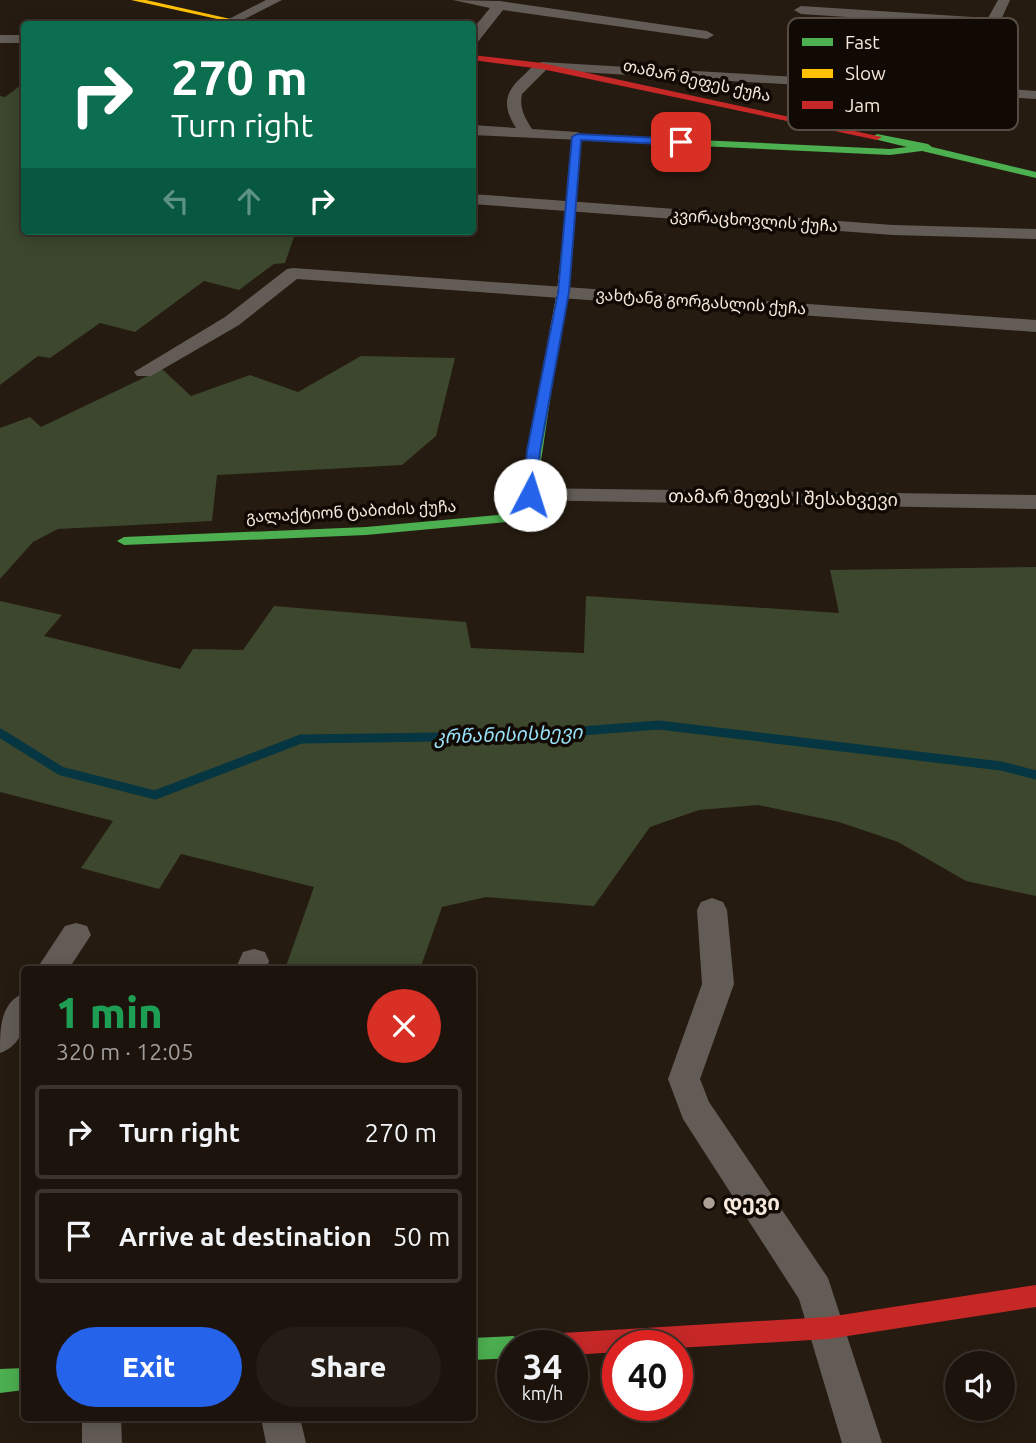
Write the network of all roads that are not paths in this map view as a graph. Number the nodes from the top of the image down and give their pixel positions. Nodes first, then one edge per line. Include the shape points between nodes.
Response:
1 (135, 0) edge
2 (276, 0) edge
3 (459, 0) edge
4 (1004, 0) edge
5 (500, 5) junction
6 (801, 10) dead end
7 (929, 18) edge
8 (995, 18) edge
9 (226, 21) edge
10 (232, 21) edge
11 (707, 34) dead end
12 (476, 35) edge
13 (0, 39) edge
14 (21, 39) edge
15 (476, 59) edge
16 (542, 66) junction
17 (788, 80) edge
18 (1018, 94) edge
19 (1036, 95) edge
20 (788, 118) edge
21 (476, 130) edge
22 (847, 130) edge
23 (525, 131) junction
24 (577, 137) junction
25 (928, 147) junction
26 (1036, 175) edge
27 (476, 199) edge
28 (569, 204) junction
29 (1036, 234) edge
30 (563, 292) junction
31 (1036, 326) edge
32 (144, 372) dead end
33 (530, 495) junction
34 (1036, 502) edge
35 (124, 541) dead end
36 (712, 910) dead end
37 (76, 935) dead end
38 (54, 966) edge
39 (21, 1010) edge
40 (0, 1040) edge
41 (1036, 1296) edge
42 (828, 1328) junction
43 (588, 1342) edge
44 (497, 1348) edge
45 (476, 1349) edge
46 (21, 1379) edge
47 (0, 1381) edge
48 (102, 1421) edge
49 (282, 1421) edge
50 (102, 1443) edge
51 (286, 1443) edge
52 (862, 1443) edge

1 - 9 street
2 - 10 street
3 - 5 street
4 - 8 street
5 - 11 street
5 - 12 street
6 - 7 street
13 - 14 street
15 - 16 street, თამარ მეფეს ქუჩა
16 - 17 street
16 - 20 street, თამარ მეფეს ქუჩა
16 - 23 street via 513,92 510,102
18 - 19 street
21 - 23 street
22 - 25 street, თამარ მეფეს ქუჩა
23 - 24 street
24 - 25 street via 890,152
24 - 28 street
25 - 26 street, თამარ მეფეს ქუჩა
27 - 28 street, კვირაცხოვლის ქუჩა
28 - 29 street, კვირაცხოვლის ქუჩა via 893,230
28 - 30 street
30 - 31 street, ვახტანგ გორგასლის ქუჩა
30 - 32 street, ვახტანგ გორგასლის ქუჩა via 293,273 232,321
30 - 33 street
33 - 34 street, თამარ მეფეს I შესახვევი
33 - 35 street, გალაქტიონ ტაბიძის ქუჩა via 502,519 366,531
36 - 42 street via 718,984 684,1079 695,1109 816,1291
37 - 38 street
39 - 40 street
41 - 42 street
42 - 43 street
42 - 52 street
44 - 45 street
46 - 47 street
48 - 50 street
49 - 51 street

